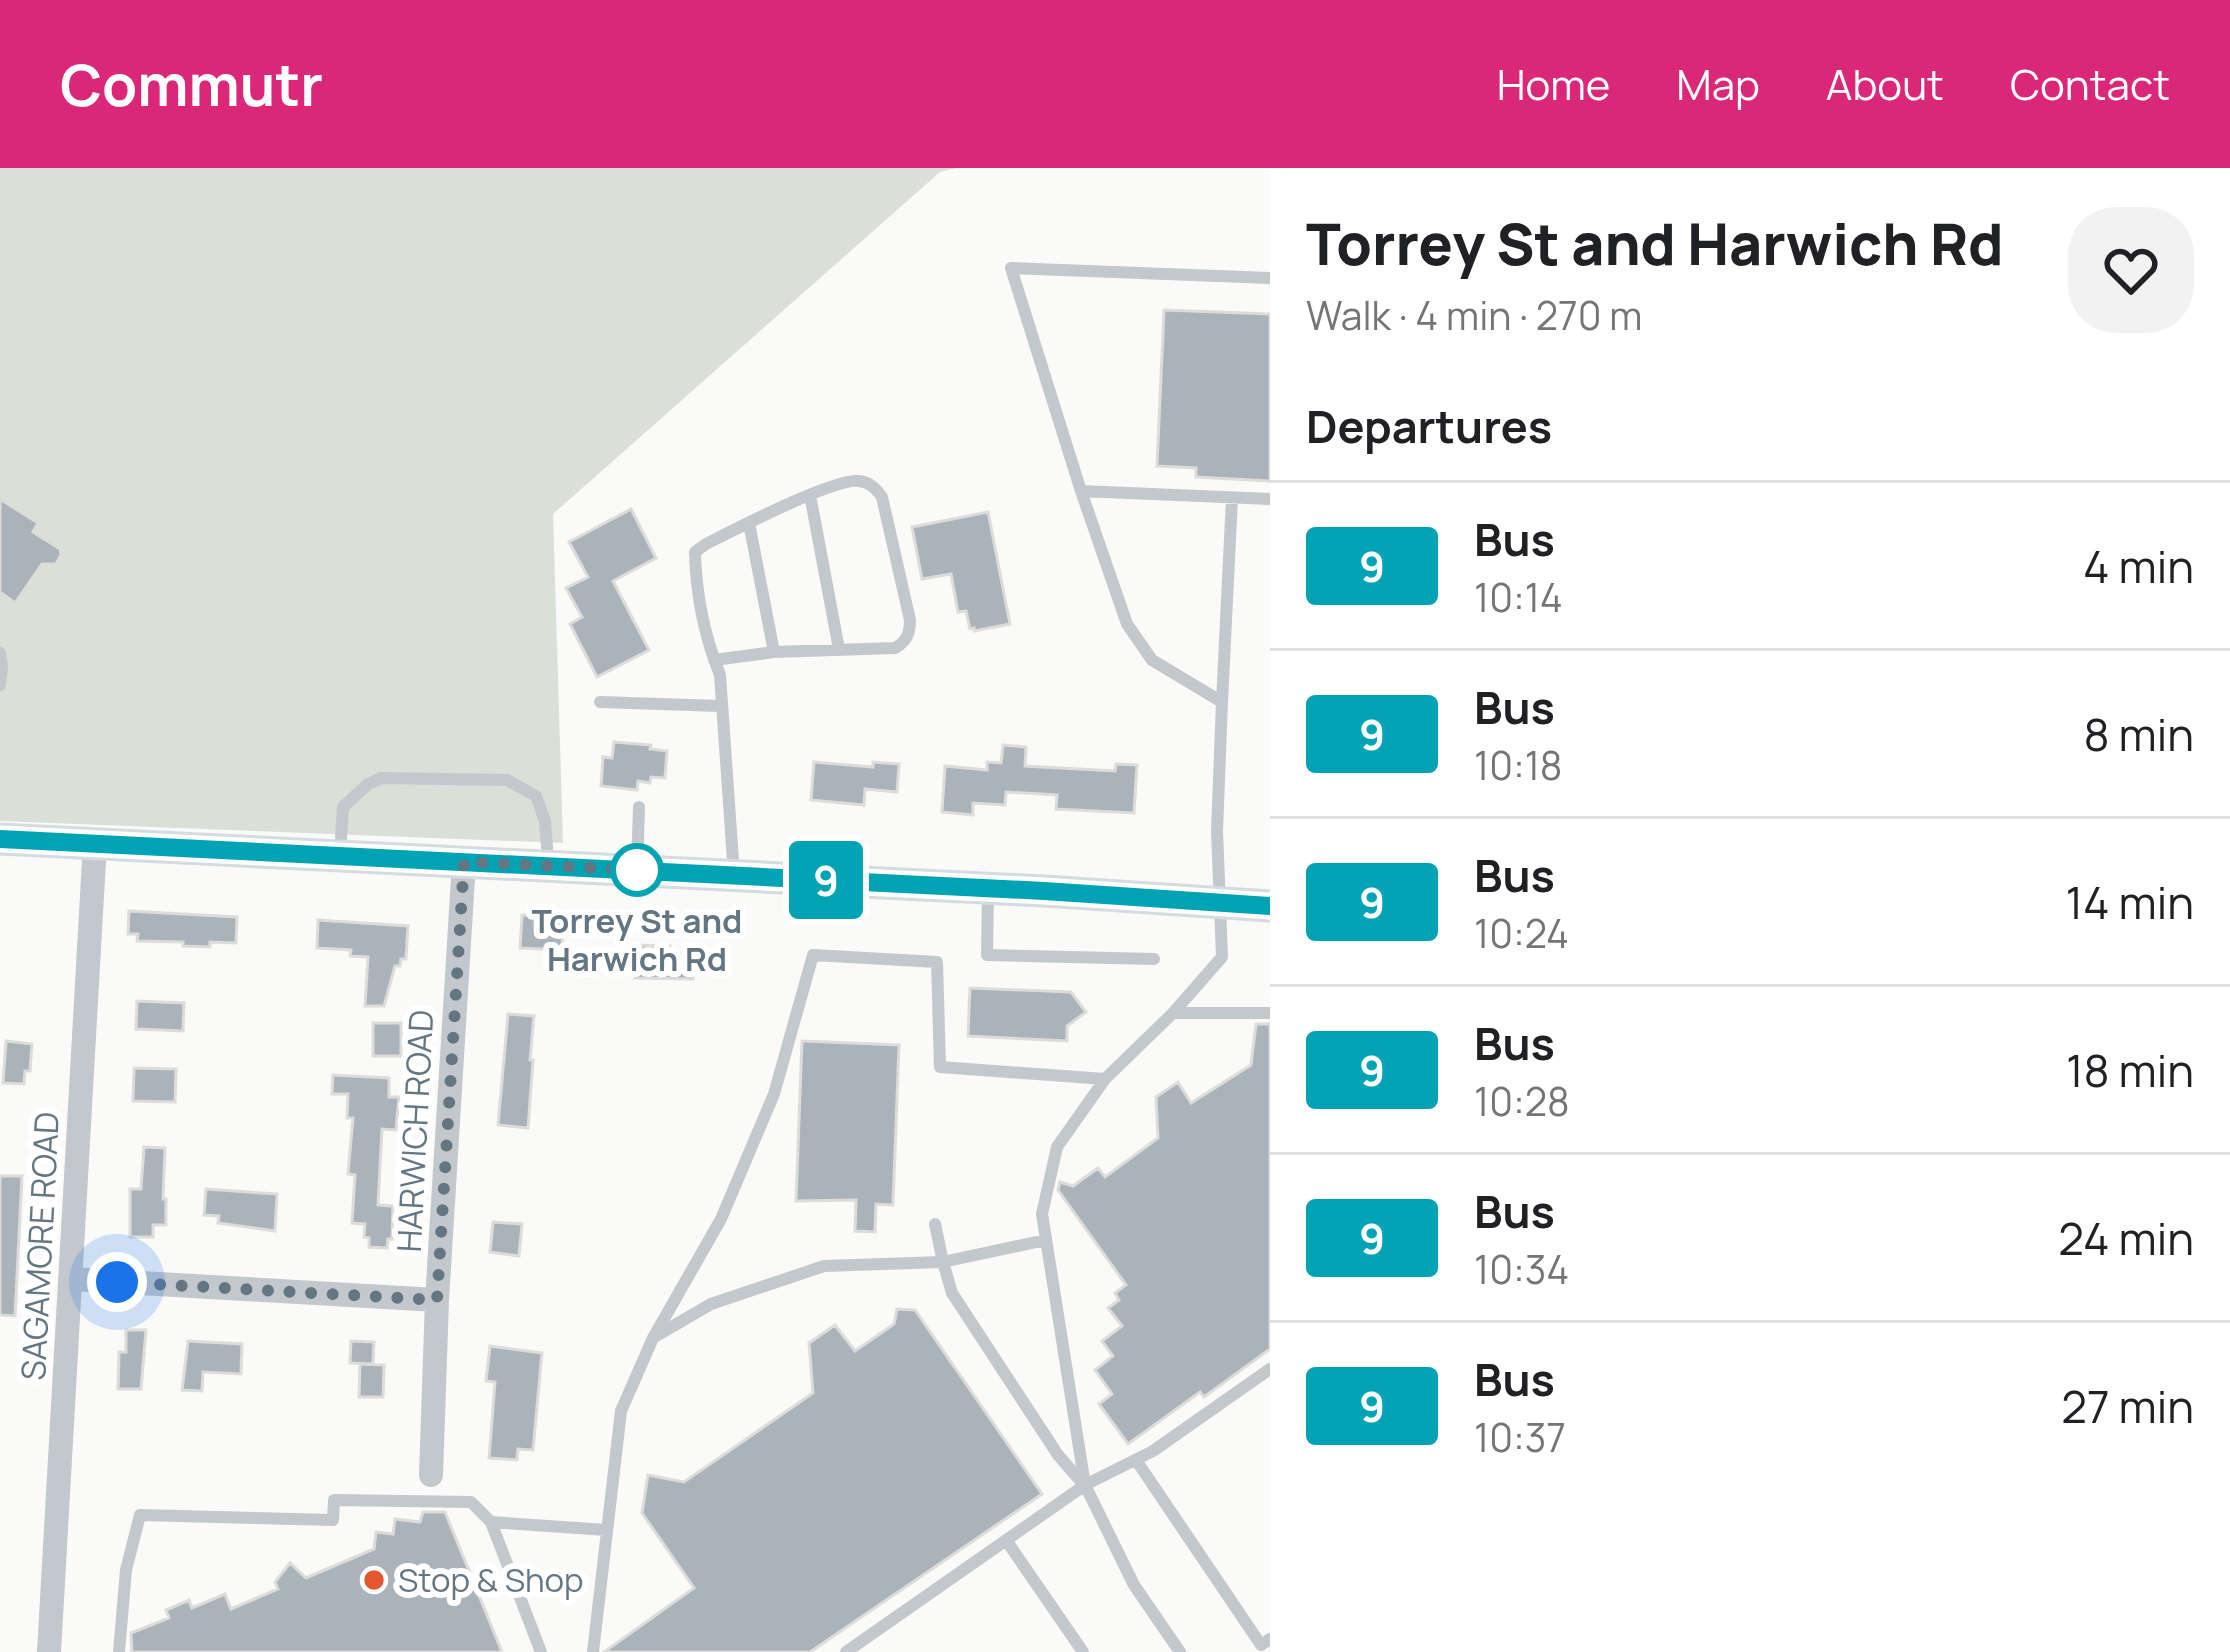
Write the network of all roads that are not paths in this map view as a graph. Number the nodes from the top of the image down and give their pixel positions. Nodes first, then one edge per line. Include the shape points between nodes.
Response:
1 (1270, 278) edge
2 (1081, 490) junction
3 (810, 495) junction
4 (1232, 498) junction
5 (1270, 499) edge
6 (749, 523) junction
7 (839, 649) junction
8 (774, 652) junction
9 (0, 653) edge
10 (714, 660) junction
11 (0, 685) edge
12 (600, 702) dead end
13 (1222, 702) junction
14 (720, 706) junction
15 (639, 807) dead end
16 (0, 839) edge
17 (94, 843) junction
18 (340, 856) junction
19 (464, 862) junction
20 (549, 866) junction
21 (638, 870) junction
22 (734, 876) junction
23 (988, 889) junction
24 (1220, 902) junction
25 (1270, 906) edge
26 (1154, 959) dead end
27 (1173, 1013) junction
28 (1270, 1013) edge
29 (1105, 1079) junction
30 (935, 1224) dead end
31 (1046, 1240) junction
32 (944, 1262) junction
33 (71, 1279) junction
34 (437, 1300) junction
35 (653, 1337) junction
36 (1270, 1369) edge
37 (1136, 1460) junction
38 (430, 1475) dead end
39 (1085, 1485) junction
40 (491, 1522) junction
41 (606, 1530) junction
42 (1006, 1540) junction
43 (1262, 1647) edge
44 (49, 1652) edge
45 (119, 1652) edge
46 (541, 1652) edge
47 (593, 1652) edge
48 (846, 1652) edge
49 (1084, 1652) edge
50 (1180, 1652) edge

1 - 2 lane via 1010,268
2 - 4 lane
2 - 13 lane via 1127,624 1152,660
3 - 6 lane
3 - 7 lane
3 - 7 lane via 863,480 882,497 910,620 896,649
4 - 5 lane
4 - 13 lane
6 - 8 lane
6 - 10 lane via 695,552
7 - 8 lane
8 - 10 lane
9 - 11 lane
10 - 14 lane
12 - 14 lane
13 - 24 lane
14 - 22 lane
15 - 21 lane
16 - 17 main road
17 - 18 main road
17 - 33 street, SAGAMORE ROAD
18 - 19 main road
18 - 20 lane via 343,807 381,778 506,780 536,796
19 - 20 main road
19 - 34 street, HARWICH ROAD
20 - 21 main road
21 - 22 main road
22 - 23 main road
23 - 24 main road
23 - 26 lane via 987,955
24 - 25 main road
24 - 27 lane via 1222,957
27 - 28 lane
27 - 29 lane
29 - 31 lane via 1057,1148 1042,1214
29 - 35 lane via 940,1066 937,962 814,955 774,1094 721,1219
30 - 32 lane
31 - 32 lane
31 - 39 lane
32 - 35 lane via 824,1266 712,1304
32 - 39 lane via 952,1293
33 - 34 street
33 - 44 street, SAGAMORE ROAD
34 - 38 street, HARWICH ROAD
35 - 41 lane via 621,1411
36 - 37 lane
37 - 39 lane
37 - 43 lane
39 - 42 lane
39 - 50 lane via 1134,1585
40 - 41 lane
40 - 45 lane via 471,1502 334,1500 333,1520 140,1515
40 - 46 lane
41 - 47 lane
42 - 48 lane
42 - 49 lane

